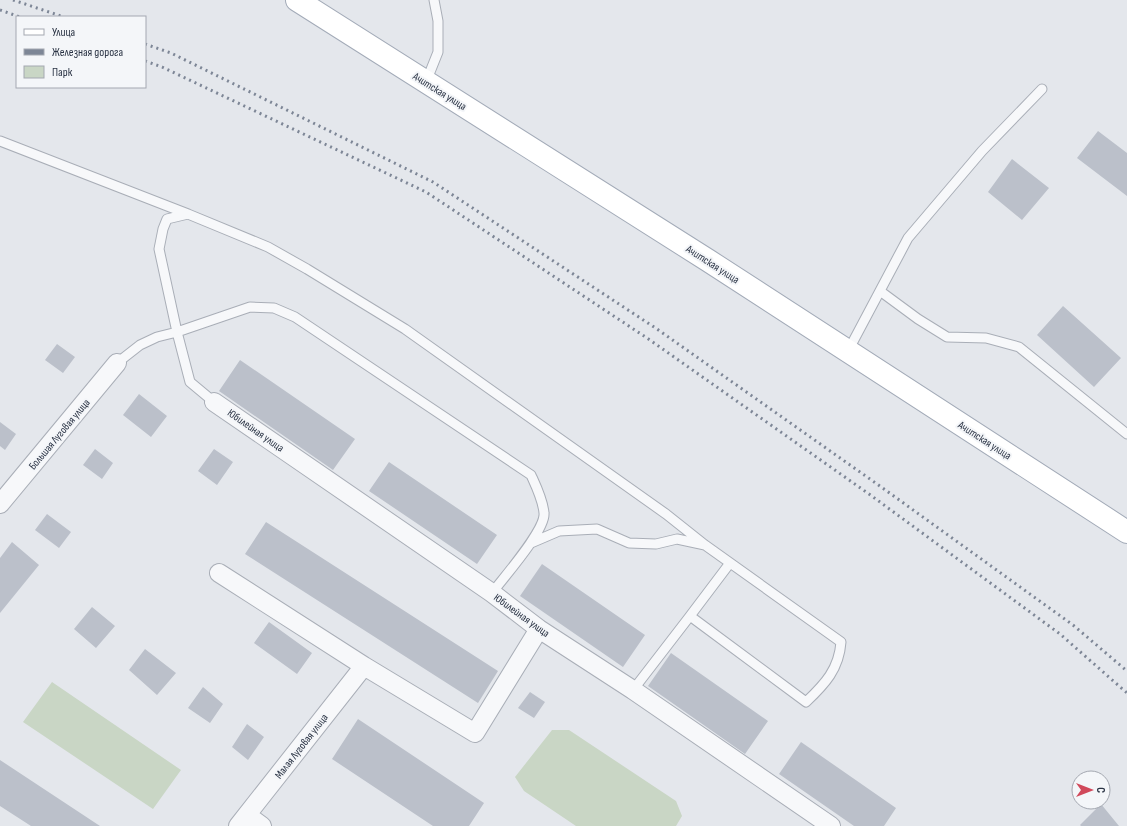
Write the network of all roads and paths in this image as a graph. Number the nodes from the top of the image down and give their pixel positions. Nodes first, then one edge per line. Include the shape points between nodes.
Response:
1 (297, 0) edge
2 (434, 0) edge
3 (426, 82) junction
4 (1042, 89) dead end
5 (0, 141) edge
6 (188, 214) junction
7 (880, 291) junction
8 (177, 332) junction
9 (848, 351) junction
10 (117, 363) joint
11 (214, 402) joint
12 (1127, 434) edge
13 (0, 504) edge
14 (1127, 532) edge
15 (530, 543) junction
16 (704, 545) junction
17 (730, 563) junction
18 (219, 573) dead end
19 (492, 593) junction
20 (690, 616) junction
21 (539, 628) junction
22 (364, 666) junction
23 (633, 690) junction
24 (242, 820) edge
25 (262, 826) edge
26 (831, 826) edge

1 - 3 main road, Ачитская улица
2 - 3 lane via 438,21 438,52
3 - 9 main road, Ачитская улица
4 - 7 lane via 982,151 908,238
5 - 6 lane
6 - 8 lane via 167,219 159,249
6 - 16 lane via 268,247 405,330 666,514
7 - 9 lane
7 - 12 lane via 947,337 986,338 1019,348
8 - 10 lane via 140,345
8 - 11 lane via 190,382
8 - 15 lane via 250,307 274,308 295,317 531,474 545,514 539,530
9 - 14 main road, Ачитская улица
10 - 13 street, Большая Луговая улица
11 - 19 street, Юбилейная улица
15 - 16 lane via 559,531 597,530 629,543 656,544 677,539
15 - 19 lane
16 - 17 lane
17 - 20 lane
17 - 20 lane via 841,642 835,669 823,685 806,702
18 - 22 street
19 - 21 street, Юбилейная улица
20 - 23 lane
21 - 22 street via 475,733
21 - 23 street, Юбилейная улица
22 - 24 street, Малая Луговая улица
23 - 26 street, Юбилейная улица
24 - 25 street

